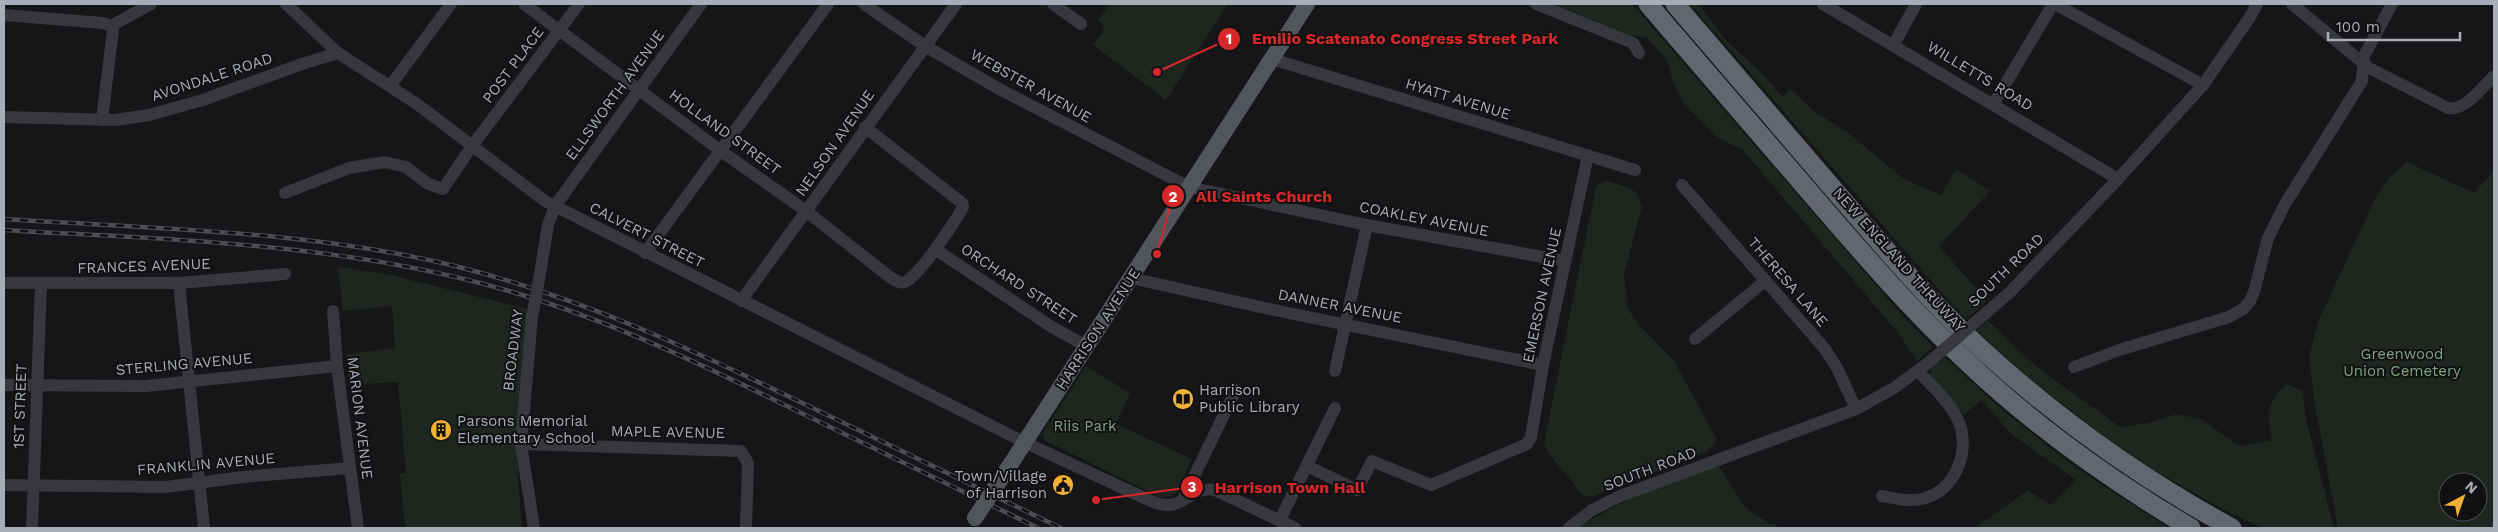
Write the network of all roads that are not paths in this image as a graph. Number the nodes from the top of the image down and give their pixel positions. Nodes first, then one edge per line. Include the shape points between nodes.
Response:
1 (151, 4) edge
2 (286, 4) edge
3 (451, 4) edge
4 (524, 4) edge
5 (579, 4) edge
6 (701, 4) edge
7 (828, 4) edge
8 (864, 4) edge
9 (956, 4) edge
10 (1053, 4) edge
11 (1307, 4) edge
12 (1536, 4) edge
13 (1648, 4) edge
14 (1674, 4) edge
15 (1823, 4) edge
16 (1916, 4) edge
17 (2054, 4) edge
18 (2257, 4) edge
19 (2292, 4) edge
20 (2392, 4) edge
21 (4, 15) edge
22 (1081, 24) dead end
23 (111, 26) junction
24 (559, 30) junction
25 (1894, 44) junction
26 (925, 46) junction
27 (338, 52) junction
28 (1639, 53) dead end
29 (1272, 59) junction
30 (2362, 62) junction
31 (2494, 76) edge
32 (2203, 85) junction
33 (390, 86) junction
34 (639, 90) junction
35 (1994, 103) junction
36 (4, 117) edge
37 (102, 120) junction
38 (865, 127) junction
39 (472, 146) junction
40 (721, 151) junction
41 (1588, 155) junction
42 (1634, 170) dead end
43 (2118, 179) junction
44 (1682, 185) dead end
45 (1189, 187) junction
46 (285, 193) dead end
47 (555, 206) junction
48 (806, 211) junction
49 (1368, 225) junction
50 (935, 248) junction
51 (645, 253) junction
52 (1565, 261) junction
53 (285, 274) dead end
54 (1131, 278) junction
55 (1765, 280) junction
56 (4, 283) edge
57 (179, 283) junction
58 (41, 284) junction
59 (741, 300) junction
60 (332, 311) dead end
61 (1345, 323) junction
62 (1695, 339) dead end
63 (1086, 346) junction
64 (1543, 365) junction
65 (337, 366) junction
66 (1923, 367) junction
67 (2074, 367) dead end
68 (1335, 370) dead end
69 (189, 382) junction
70 (4, 385) edge
71 (37, 386) junction
72 (1236, 390) dead end
73 (1336, 408) dead end
74 (1856, 409) junction
75 (1026, 443) junction
76 (521, 444) junction
77 (1307, 466) junction
78 (350, 468) junction
79 (199, 482) junction
80 (4, 485) edge
81 (33, 486) junction
82 (1882, 496) dead end
83 (1182, 502) junction
84 (1280, 520) junction
85 (972, 523) edge
86 (32, 528) edge
87 (204, 528) edge
88 (358, 528) edge
89 (534, 528) edge
90 (746, 528) edge
91 (1295, 528) edge
92 (1570, 528) edge
93 (2191, 528) edge
94 (2232, 528) edge

1 - 23 street
2 - 27 street, CALVERT STREET
3 - 33 street
4 - 24 street, HOLLAND STREET
5 - 24 street, POST PLACE
6 - 34 street, ELLSWORTH AVENUE
7 - 40 street
8 - 26 street, WEBSTER AVENUE
9 - 26 street, NELSON AVENUE
10 - 22 street
11 - 29 main road, HARRISON AVENUE
12 - 28 street via 1633,44
13 - 93 highway, NEW ENGLAND THRUWAY via 1876,269 1949,346 2055,437 2122,485
14 - 94 highway, NEW ENGLAND THRUWAY via 1909,276 1977,345 2050,408 2101,446
15 - 25 street, WILLETTS ROAD
16 - 25 street
17 - 32 street
17 - 35 street
18 - 32 street, SOUTH ROAD
19 - 30 street
20 - 30 street
21 - 23 street
23 - 37 street
24 - 34 street, HOLLAND STREET
24 - 39 street, POST PLACE
25 - 35 street, WILLETTS ROAD
26 - 38 street, NELSON AVENUE
26 - 45 street, WEBSTER AVENUE via 1001,90
27 - 33 street, CALVERT STREET
27 - 37 street, AVONDALE ROAD via 203,100 149,115
29 - 41 street, HYATT AVENUE
29 - 45 main road, HARRISON AVENUE
30 - 31 street via 2387,79 2455,109 2463,106
30 - 67 street via 2362,81 2285,204 2268,238 2254,292 2243,309 2229,317
32 - 43 street, SOUTH ROAD
33 - 39 street, CALVERT STREET
34 - 40 street, HOLLAND STREET
34 - 47 street, ELLSWORTH AVENUE
35 - 43 street, WILLETTS ROAD
36 - 37 street, AVONDALE ROAD
38 - 48 street, NELSON AVENUE
38 - 50 street via 962,203 963,207
39 - 46 street, POST PLACE via 443,189 428,184 406,168 385,162 349,168
39 - 47 street, CALVERT STREET
40 - 48 street, HOLLAND STREET
40 - 51 street
41 - 42 street, HYATT AVENUE
41 - 52 street, EMERSON AVENUE
43 - 66 street, SOUTH ROAD, bridge via 2010,292
44 - 55 street, THERESA LANE
45 - 49 street, COAKLEY AVENUE
45 - 54 main road, HARRISON AVENUE
47 - 51 street, CALVERT STREET
47 - 76 street, BROADWAY, bridge via 548,226 532,317
48 - 50 street, HOLLAND STREET via 900,283 915,275
48 - 59 street, NELSON AVENUE
49 - 52 street, COAKLEY AVENUE
49 - 61 street
50 - 63 street, ORCHARD STREET via 1052,327
51 - 59 street, CALVERT STREET
52 - 64 street, EMERSON AVENUE
53 - 57 street, FRANCES AVENUE
54 - 61 street, DANNER AVENUE
54 - 63 main road, HARRISON AVENUE
55 - 62 street
55 - 74 street, THERESA LANE via 1832,359
56 - 58 street, FRANCES AVENUE
57 - 58 street, FRANCES AVENUE
57 - 69 street
58 - 71 street, 1ST STREET
59 - 75 street, CALVERT STREET
60 - 65 street, MARION AVENUE
61 - 64 street, DANNER AVENUE
61 - 68 street
63 - 75 main road, HARRISON AVENUE
64 - 77 street, EMERSON AVENUE via 1529,441 1523,446 1431,485 1372,461 1358,490
65 - 69 street, STERLING AVENUE
65 - 78 street, MARION AVENUE
66 - 74 street, SOUTH ROAD
66 - 82 street via 1957,416 1963,436 1962,456 1953,477 1938,493 1915,500
69 - 71 street, STERLING AVENUE via 146,386
69 - 79 street
70 - 71 street, STERLING AVENUE
71 - 81 street, 1ST STREET
72 - 83 street
73 - 77 street
74 - 92 street, SOUTH ROAD via 1620,496 1592,510
75 - 83 street, CALVERT STREET via 1161,506
75 - 85 main road, HARRISON AVENUE, bridge
76 - 89 street, BROADWAY
76 - 90 street, MAPLE AVENUE via 741,451 748,463
77 - 84 street
78 - 79 street, FRANKLIN AVENUE
78 - 88 street, MARION AVENUE
79 - 81 street, FRANKLIN AVENUE via 166,487
79 - 87 street
80 - 81 street, FRANKLIN AVENUE
81 - 86 street, 1ST STREET
83 - 84 street via 1202,489 1215,490
84 - 91 street

